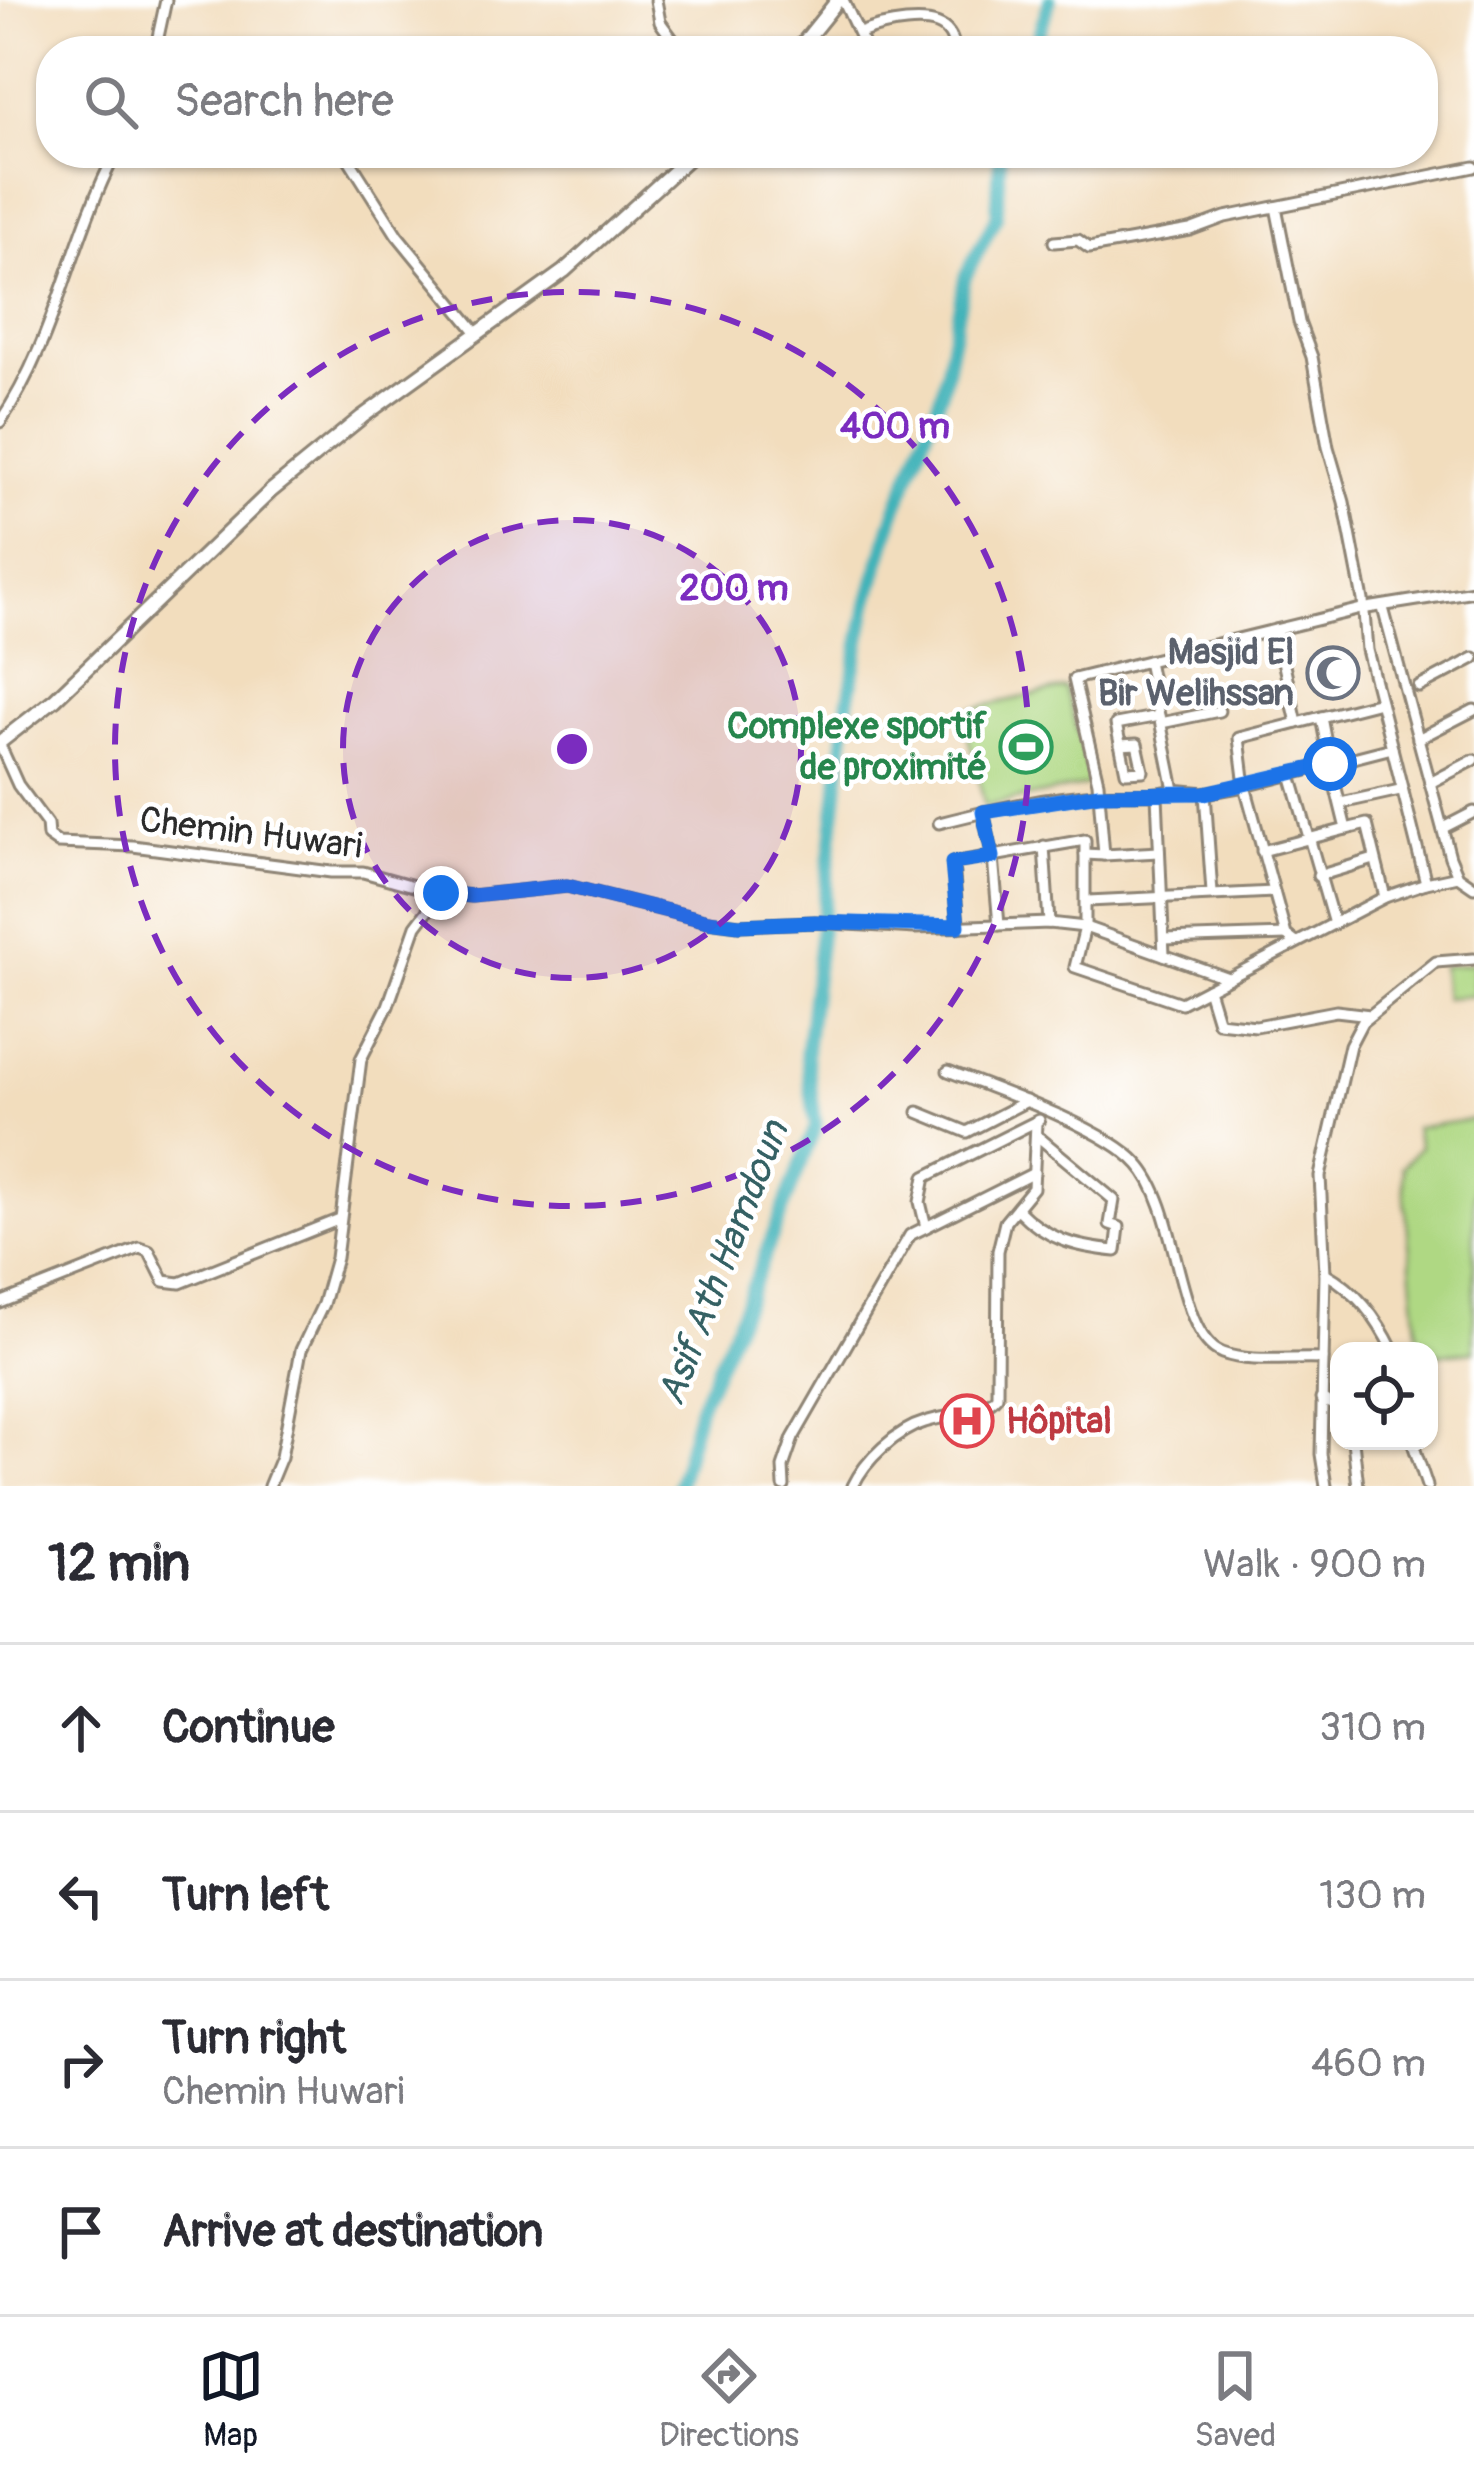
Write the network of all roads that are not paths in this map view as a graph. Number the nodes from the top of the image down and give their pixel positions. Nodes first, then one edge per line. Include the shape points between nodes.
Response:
1 (166, 0) edge
2 (656, 0) edge
3 (840, 0) edge
4 (860, 33) junction
5 (158, 36) edge
6 (670, 36) edge
7 (810, 36) edge
8 (861, 36) edge
9 (950, 36) edge
10 (1474, 167) edge
11 (108, 168) edge
12 (355, 168) edge
13 (678, 168) edge
14 (1276, 207) junction
15 (1054, 242) dead end
16 (478, 334) junction
17 (0, 422) edge
18 (1474, 591) edge
19 (1382, 608) junction
20 (1361, 609) junction
21 (1276, 630) junction
22 (1474, 658) edge
23 (1148, 661) junction
24 (1419, 687) dead end
25 (1380, 702) junction
26 (1474, 710) edge
27 (1219, 711) dead end
28 (1321, 717) junction
29 (1160, 719) junction
30 (1297, 723) junction
31 (1418, 740) junction
32 (0, 744) edge
33 (1120, 745) dead end
34 (1392, 748) junction
35 (1474, 760) edge
36 (1330, 764) junction
37 (1291, 776) junction
38 (1430, 783) junction
39 (1245, 786) junction
40 (1174, 790) junction
41 (1400, 790) junction
42 (1205, 793) junction
43 (1099, 794) junction
44 (1157, 795) junction
45 (1362, 799) junction
46 (1341, 803) junction
47 (983, 812) junction
48 (1474, 812) edge
49 (939, 823) dead end
50 (1366, 824) junction
51 (1443, 828) junction
52 (1346, 829) junction
53 (1308, 837) junction
54 (1044, 846) junction
55 (1262, 851) junction
56 (1159, 852) junction
57 (1085, 854) junction
58 (1104, 855) junction
59 (993, 857) junction
60 (1373, 859) junction
61 (1318, 876) junction
62 (1458, 876) junction
63 (1426, 884) junction
64 (1474, 887) edge
65 (1274, 892) junction
66 (441, 893) junction
67 (1212, 893) junction
68 (1162, 897) junction
69 (1385, 897) junction
70 (1088, 901) junction
71 (1049, 923) junction
72 (1334, 924) junction
73 (998, 925) junction
74 (958, 926) junction
75 (1084, 927) junction
76 (1164, 939) junction
77 (1290, 939) junction
78 (1164, 955) junction
79 (1474, 959) edge
80 (1228, 978) junction
81 (1208, 989) junction
82 (1370, 1015) junction
83 (948, 1071) dead end
84 (1027, 1102) junction
85 (1045, 1110) junction
86 (918, 1112) dead end
87 (1036, 1129) junction
88 (1034, 1173) junction
89 (1017, 1209) junction
90 (340, 1219) junction
91 (926, 1227) junction
92 (1325, 1273) junction
93 (0, 1303) edge
94 (1388, 1342) edge
95 (1323, 1359) junction
96 (1322, 1399) junction
97 (1330, 1403) edge
98 (1354, 1450) edge
99 (1415, 1450) edge
100 (269, 1486) edge
101 (784, 1486) edge
102 (854, 1486) edge
103 (1326, 1486) edge
104 (1358, 1486) edge
105 (1427, 1486) edge

1 - 5 street
2 - 6 street
3 - 4 street
3 - 7 street
4 - 8 street
4 - 9 street via 909,21 939,25
10 - 14 street
11 - 17 street via 50,323
12 - 16 street
13 - 16 street via 564,272
14 - 15 street via 1089,248 1078,240
14 - 20 street
16 - 32 street via 271,491
18 - 19 street
19 - 20 street
19 - 31 street
20 - 21 street
20 - 25 street
21 - 23 street
21 - 30 street
22 - 24 street
23 - 29 street
23 - 43 street via 1074,679
25 - 28 street
25 - 34 street
26 - 31 street
27 - 29 street
28 - 30 street
28 - 36 street
29 - 33 street via 1116,724
29 - 40 street
30 - 39 street via 1239,738
31 - 38 street
32 - 66 street, Chemin Huwari via 58,843 363,872
34 - 36 street
34 - 41 street
35 - 38 street
36 - 37 street
36 - 46 street
37 - 39 street
37 - 53 street
38 - 51 street
39 - 42 street
39 - 55 street
40 - 42 street
40 - 44 street
41 - 45 street
41 - 63 street
42 - 67 street
43 - 44 street
43 - 47 street
43 - 58 street
44 - 56 street
45 - 46 street
45 - 50 street
46 - 52 street
47 - 49 street
47 - 59 street
48 - 51 street
50 - 52 street
50 - 60 street
51 - 62 street
52 - 53 street
53 - 55 street
53 - 61 street
54 - 57 street via 1085,840
54 - 59 street
54 - 71 street
55 - 65 street
56 - 58 street
56 - 68 street
57 - 58 street
57 - 70 street
59 - 73 street
59 - 74 street via 952,863
60 - 61 street
60 - 69 street
61 - 72 street
62 - 63 street
62 - 64 street
63 - 69 street
65 - 67 street
65 - 77 street
66 - 74 street, Chemin Huwari via 567,886 723,923
66 - 90 street via 416,926 361,1059
67 - 68 street
68 - 70 street
68 - 76 street
69 - 72 street
70 - 75 street
71 - 73 street, Chemin Huwari
71 - 75 street, Chemin Huwari
72 - 77 street
73 - 74 street, Chemin Huwari
75 - 78 street, Chemin Huwari
75 - 81 street via 1075,967 1181,1003
76 - 77 street
76 - 78 street
77 - 80 street
78 - 80 street, Chemin Huwari
79 - 82 street via 1436,962
80 - 81 street
81 - 82 street via 1218,1022
82 - 92 street via 1351,1045 1320,1176
83 - 84 street
84 - 85 street
84 - 86 street via 968,1132
85 - 87 street
85 - 95 street via 1130,1156 1145,1173 1173,1237 1190,1314 1209,1345 1235,1356
87 - 88 street
87 - 89 street via 1114,1200 1116,1251 1071,1246
87 - 91 street via 925,1177
88 - 89 street
88 - 91 street
89 - 102 street via 998,1251 997,1396 984,1408 916,1424
90 - 93 street via 180,1283 164,1281 140,1248
90 - 100 street via 330,1282 301,1350
91 - 101 street via 910,1235 863,1311 794,1438
92 - 94 street via 1367,1306
92 - 95 street
95 - 96 street
96 - 97 street
96 - 103 street
98 - 104 street
99 - 105 street

